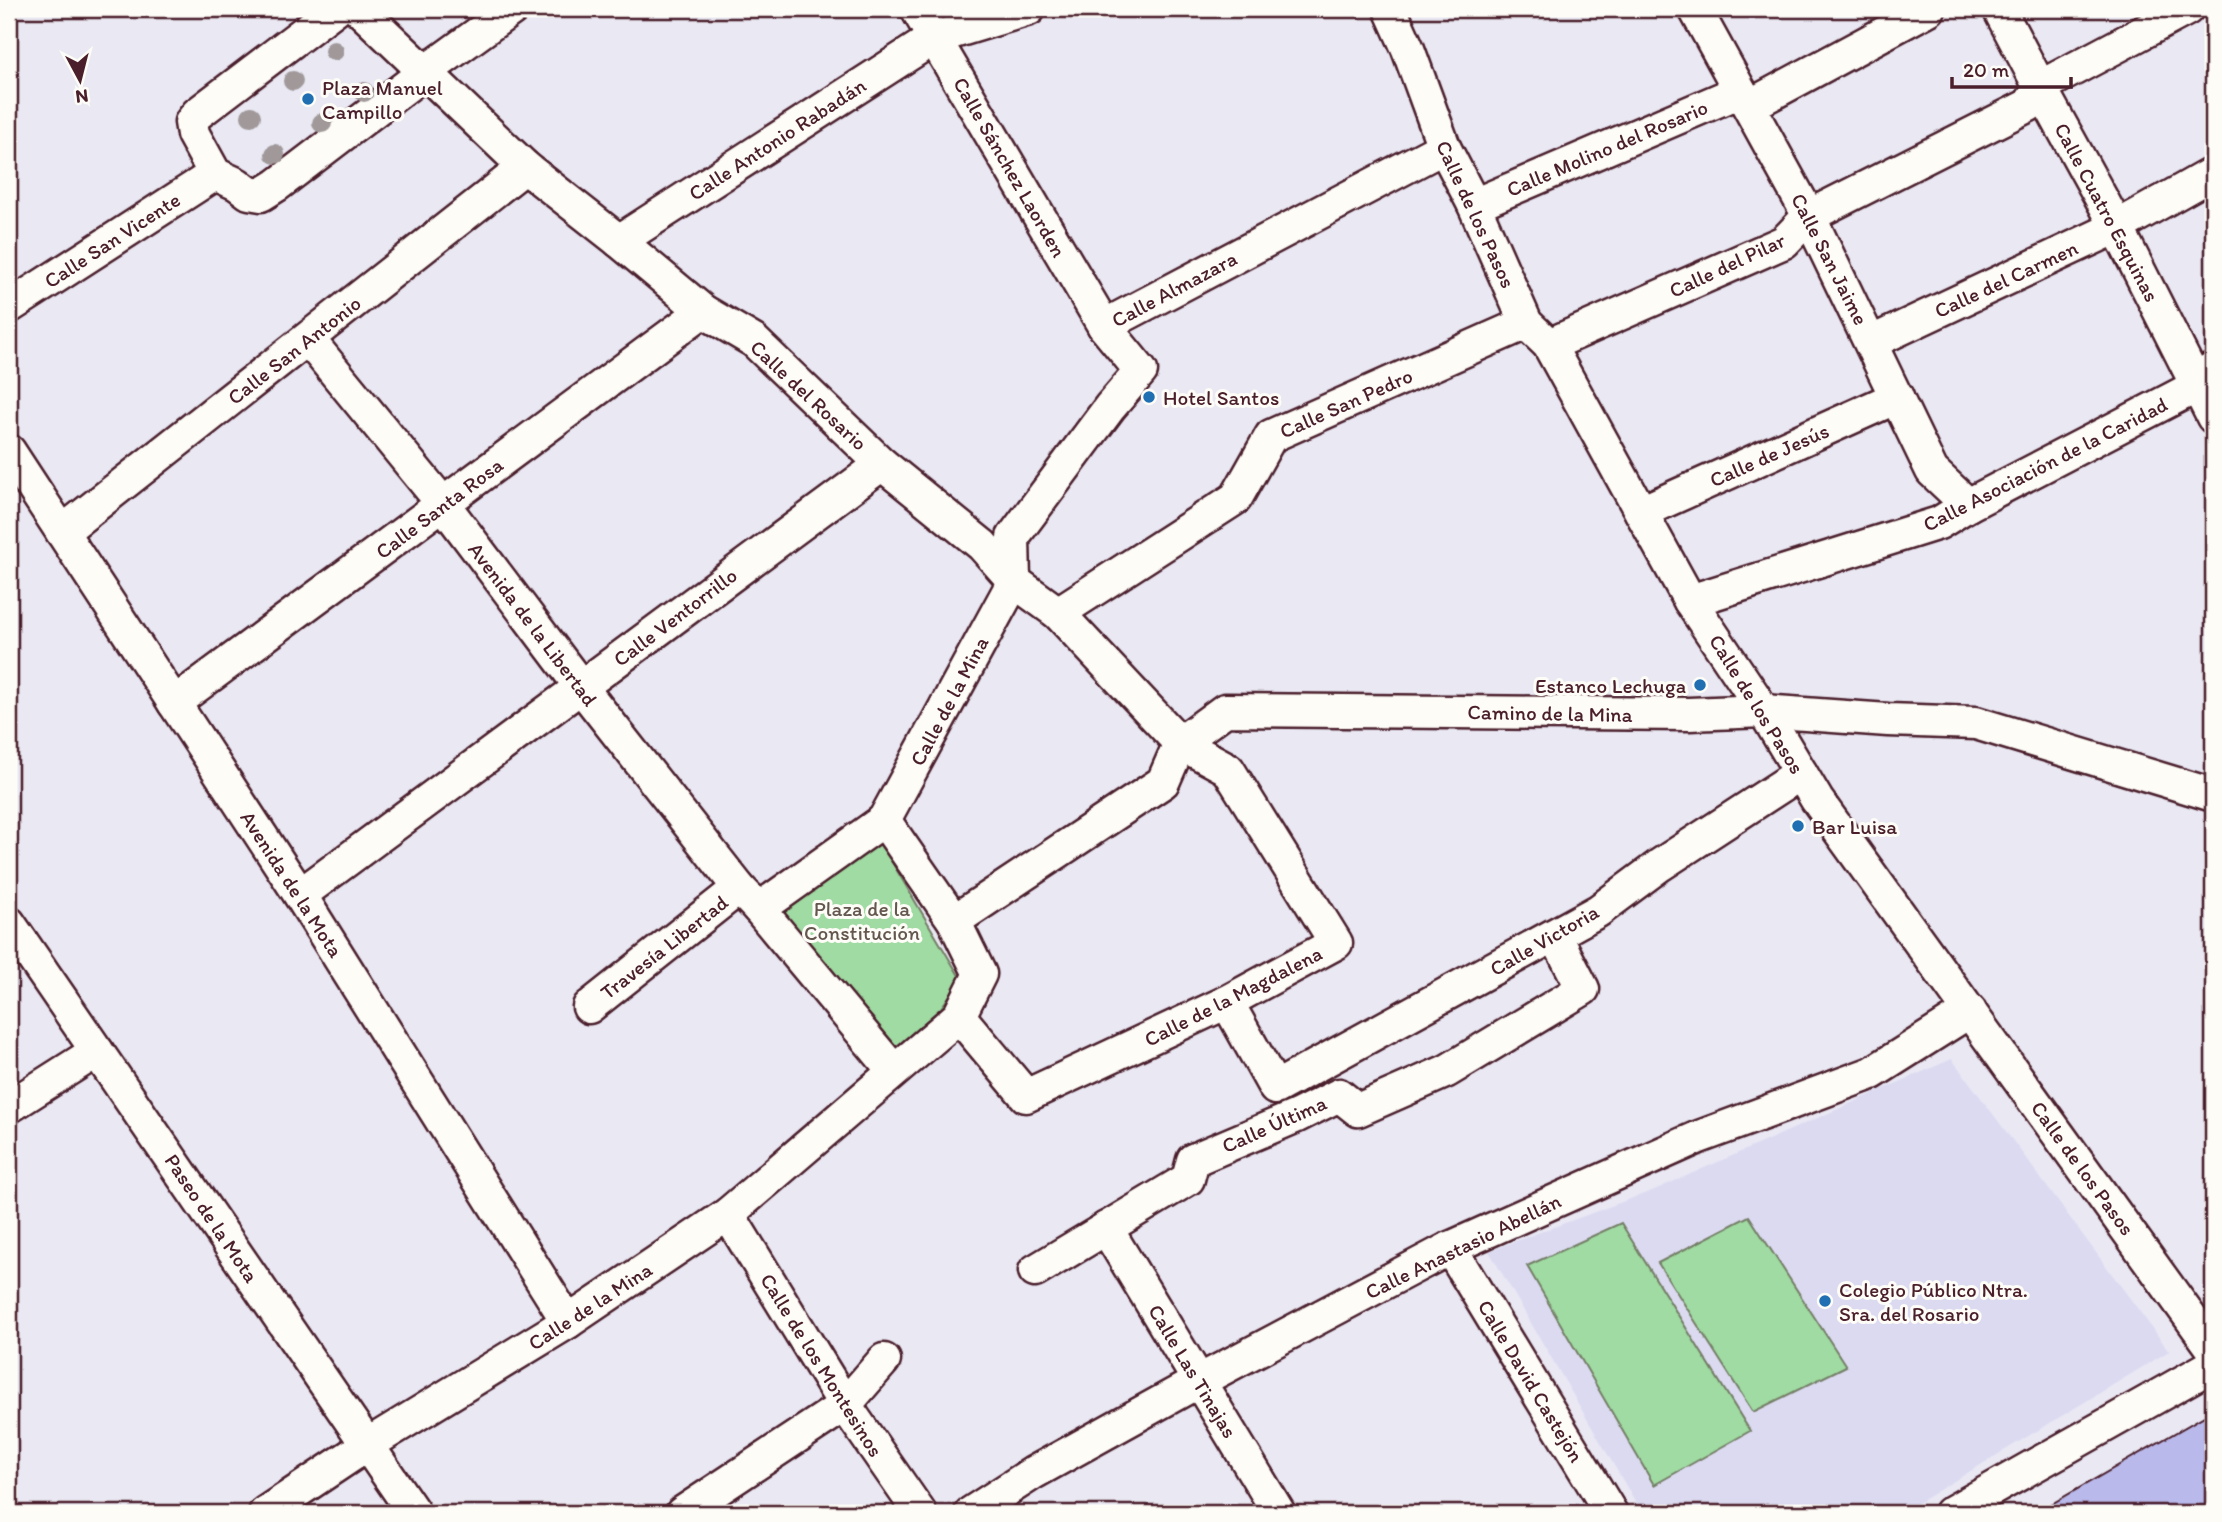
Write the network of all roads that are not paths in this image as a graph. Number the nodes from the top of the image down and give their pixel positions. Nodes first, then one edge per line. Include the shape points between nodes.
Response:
1 (335, 9) edge
2 (359, 9) edge
3 (512, 9) edge
4 (917, 9) edge
5 (1028, 9) edge
6 (1390, 9) edge
7 (1695, 9) edge
8 (1929, 9) edge
9 (1999, 9) edge
10 (2187, 9) edge
11 (934, 38) junction
12 (425, 72) junction
13 (2039, 87) junction
14 (1744, 98) junction
15 (1444, 147) junction
16 (525, 167) junction
17 (2213, 173) edge
18 (215, 174) junction
19 (1474, 205) junction
20 (1809, 216) junction
21 (2117, 227) junction
22 (619, 241) junction
23 (9, 307) edge
24 (703, 311) junction
25 (1104, 326) junction
26 (1538, 334) junction
27 (308, 339) junction
28 (1872, 342) junction
29 (2205, 377) edge
30 (1897, 397) junction
31 (2213, 417) edge
32 (9, 451) edge
33 (882, 464) junction
34 (443, 505) junction
35 (1968, 505) junction
36 (1641, 512) junction
37 (62, 533) junction
38 (1014, 581) junction
39 (1690, 601) junction
40 (1058, 613) junction
41 (580, 687) junction
42 (174, 703) junction
43 (1764, 710) junction
44 (1180, 743) junction
45 (1801, 774) junction
46 (2213, 795) edge
47 (884, 821) junction
48 (300, 895) junction
49 (749, 898) junction
50 (954, 921) junction
51 (9, 923) edge
52 (1555, 935) junction
53 (1227, 1002) junction
54 (589, 1007) dead end
55 (1970, 1011) junction
56 (959, 1016) junction
57 (97, 1051) junction
58 (894, 1071) junction
59 (1275, 1088) junction
60 (9, 1107) edge
61 (1297, 1116) junction
62 (728, 1214) junction
63 (1106, 1228) junction
64 (1450, 1248) junction
65 (1035, 1271) dead end
66 (568, 1322) junction
67 (2213, 1349) edge
68 (884, 1360) dead end
69 (2213, 1364) edge
70 (1199, 1381) junction
71 (845, 1405) junction
72 (367, 1445) junction
73 (265, 1513) edge
74 (414, 1513) edge
75 (682, 1513) edge
76 (920, 1513) edge
77 (971, 1513) edge
78 (1279, 1513) edge
79 (1611, 1513) edge
80 (1950, 1513) edge

1 - 18 street via 191,122
2 - 12 street, Calle del Rosario
3 - 12 street
4 - 11 street, Calle Sánchez Laorden
5 - 11 street, Calle Antonio Rabadán
6 - 15 street, Calle de los Pasos
7 - 14 street, Calle San Jaime
8 - 14 street, Calle Molino del Rosario
9 - 13 street, Calle Cuatro Esquinas
10 - 13 street, Calle del Pilar
11 - 22 street, Calle Antonio Rabadán
11 - 25 street, Calle Sánchez Laorden
12 - 16 street, Calle del Rosario
12 - 18 street via 261,195
13 - 20 street, Calle del Pilar via 2029,105
13 - 21 street, Calle Cuatro Esquinas
14 - 19 street, Calle Molino del Rosario
14 - 20 street, Calle San Jaime
15 - 19 street, Calle de los Pasos
15 - 25 street, Calle Almazara
16 - 22 street, Calle del Rosario
16 - 27 street, Calle San Antonio
17 - 21 street, Calle del Carmen
18 - 23 street, Calle San Vicente
19 - 26 street, Calle de los Pasos
20 - 26 street, Calle del Pilar via 1784,242
20 - 28 street, Calle San Jaime
21 - 28 street, Calle del Carmen
21 - 29 street, Calle Cuatro Esquinas
22 - 24 street, Calle del Rosario
24 - 33 street, Calle del Rosario via 754,341
24 - 34 street, Calle Santa Rosa
25 - 38 street, Calle Almazara via 1141,371 1013,537
26 - 36 street, Calle de los Pasos
26 - 40 street, Calle San Pedro via 1271,436 1236,498
27 - 34 street, Avenida de la Libertad
27 - 37 street, Calle San Antonio
28 - 30 street, Calle San Jaime
29 - 31 street, Calle Cuatro Esquinas
29 - 35 street, Calle Asociación de la Caridad
30 - 35 street, Calle San Jaime via 1933,471
30 - 36 street, Calle de Jesús
32 - 37 street, Avenida de la Mota
33 - 38 street, Calle del Rosario via 982,545
33 - 41 street, Calle Ventorrillo
34 - 41 street, Avenida de la Libertad
34 - 42 street, Calle Santa Rosa
35 - 39 street, Calle Asociación de la Caridad via 1939,523
36 - 39 street, Calle de los Pasos
37 - 42 street, Avenida de la Mota
38 - 40 street, Calle del Rosario
38 - 47 street, Calle de la Mina
39 - 43 street, Calle de los Pasos
40 - 44 street, Calle del Rosario
41 - 48 street, Calle Ventorrillo
41 - 49 street, Avenida de la Libertad
42 - 48 street, Avenida de la Mota
43 - 44 street, Camino de la Mina via 1689,714 1225,710
43 - 45 street, Calle de los Pasos
43 - 46 street, Camino de la Mina via 1976,723
44 - 50 street via 1163,782
44 - 53 street, Calle de la Magdalena via 1228,769 1336,943
45 - 52 street, Calle Victoria
45 - 55 street, Calle de los Pasos
47 - 49 street
47 - 50 street
48 - 66 street, Avenida de la Mota
49 - 54 street, Travesía Libertad
49 - 58 street
50 - 56 street via 980,974
51 - 57 street, Paseo de la Mota
52 - 59 street, Calle Victoria
52 - 61 street, Calle Última via 1583,989 1447,1072 1358,1110 1339,1095
53 - 56 street, Calle de la Magdalena via 1026,1096
53 - 59 street
55 - 64 street, Calle Anastasio Abellán via 1872,1073 1699,1137
55 - 67 street, Calle de los Pasos
56 - 58 street
57 - 60 street
57 - 72 street, Paseo de la Mota
58 - 62 street, Calle de la Mina
59 - 61 street
61 - 63 street, Calle Última via 1193,1160 1188,1180
62 - 66 street, Calle de la Mina
62 - 71 street, Calle de los Montesinos
63 - 65 street, Calle Última
63 - 70 street, Calle Las Tinajas
64 - 70 street, Calle Anastasio Abellán
64 - 79 street, Calle David Castejón
66 - 72 street, Calle de la Mina
68 - 71 street
69 - 80 street
70 - 77 street, Calle Anastasio Abellán via 1033,1473
70 - 78 street, Calle Las Tinajas
71 - 75 street
71 - 76 street, Calle de los Montesinos
72 - 73 street, Calle de la Mina
72 - 74 street, Paseo de la Mota

